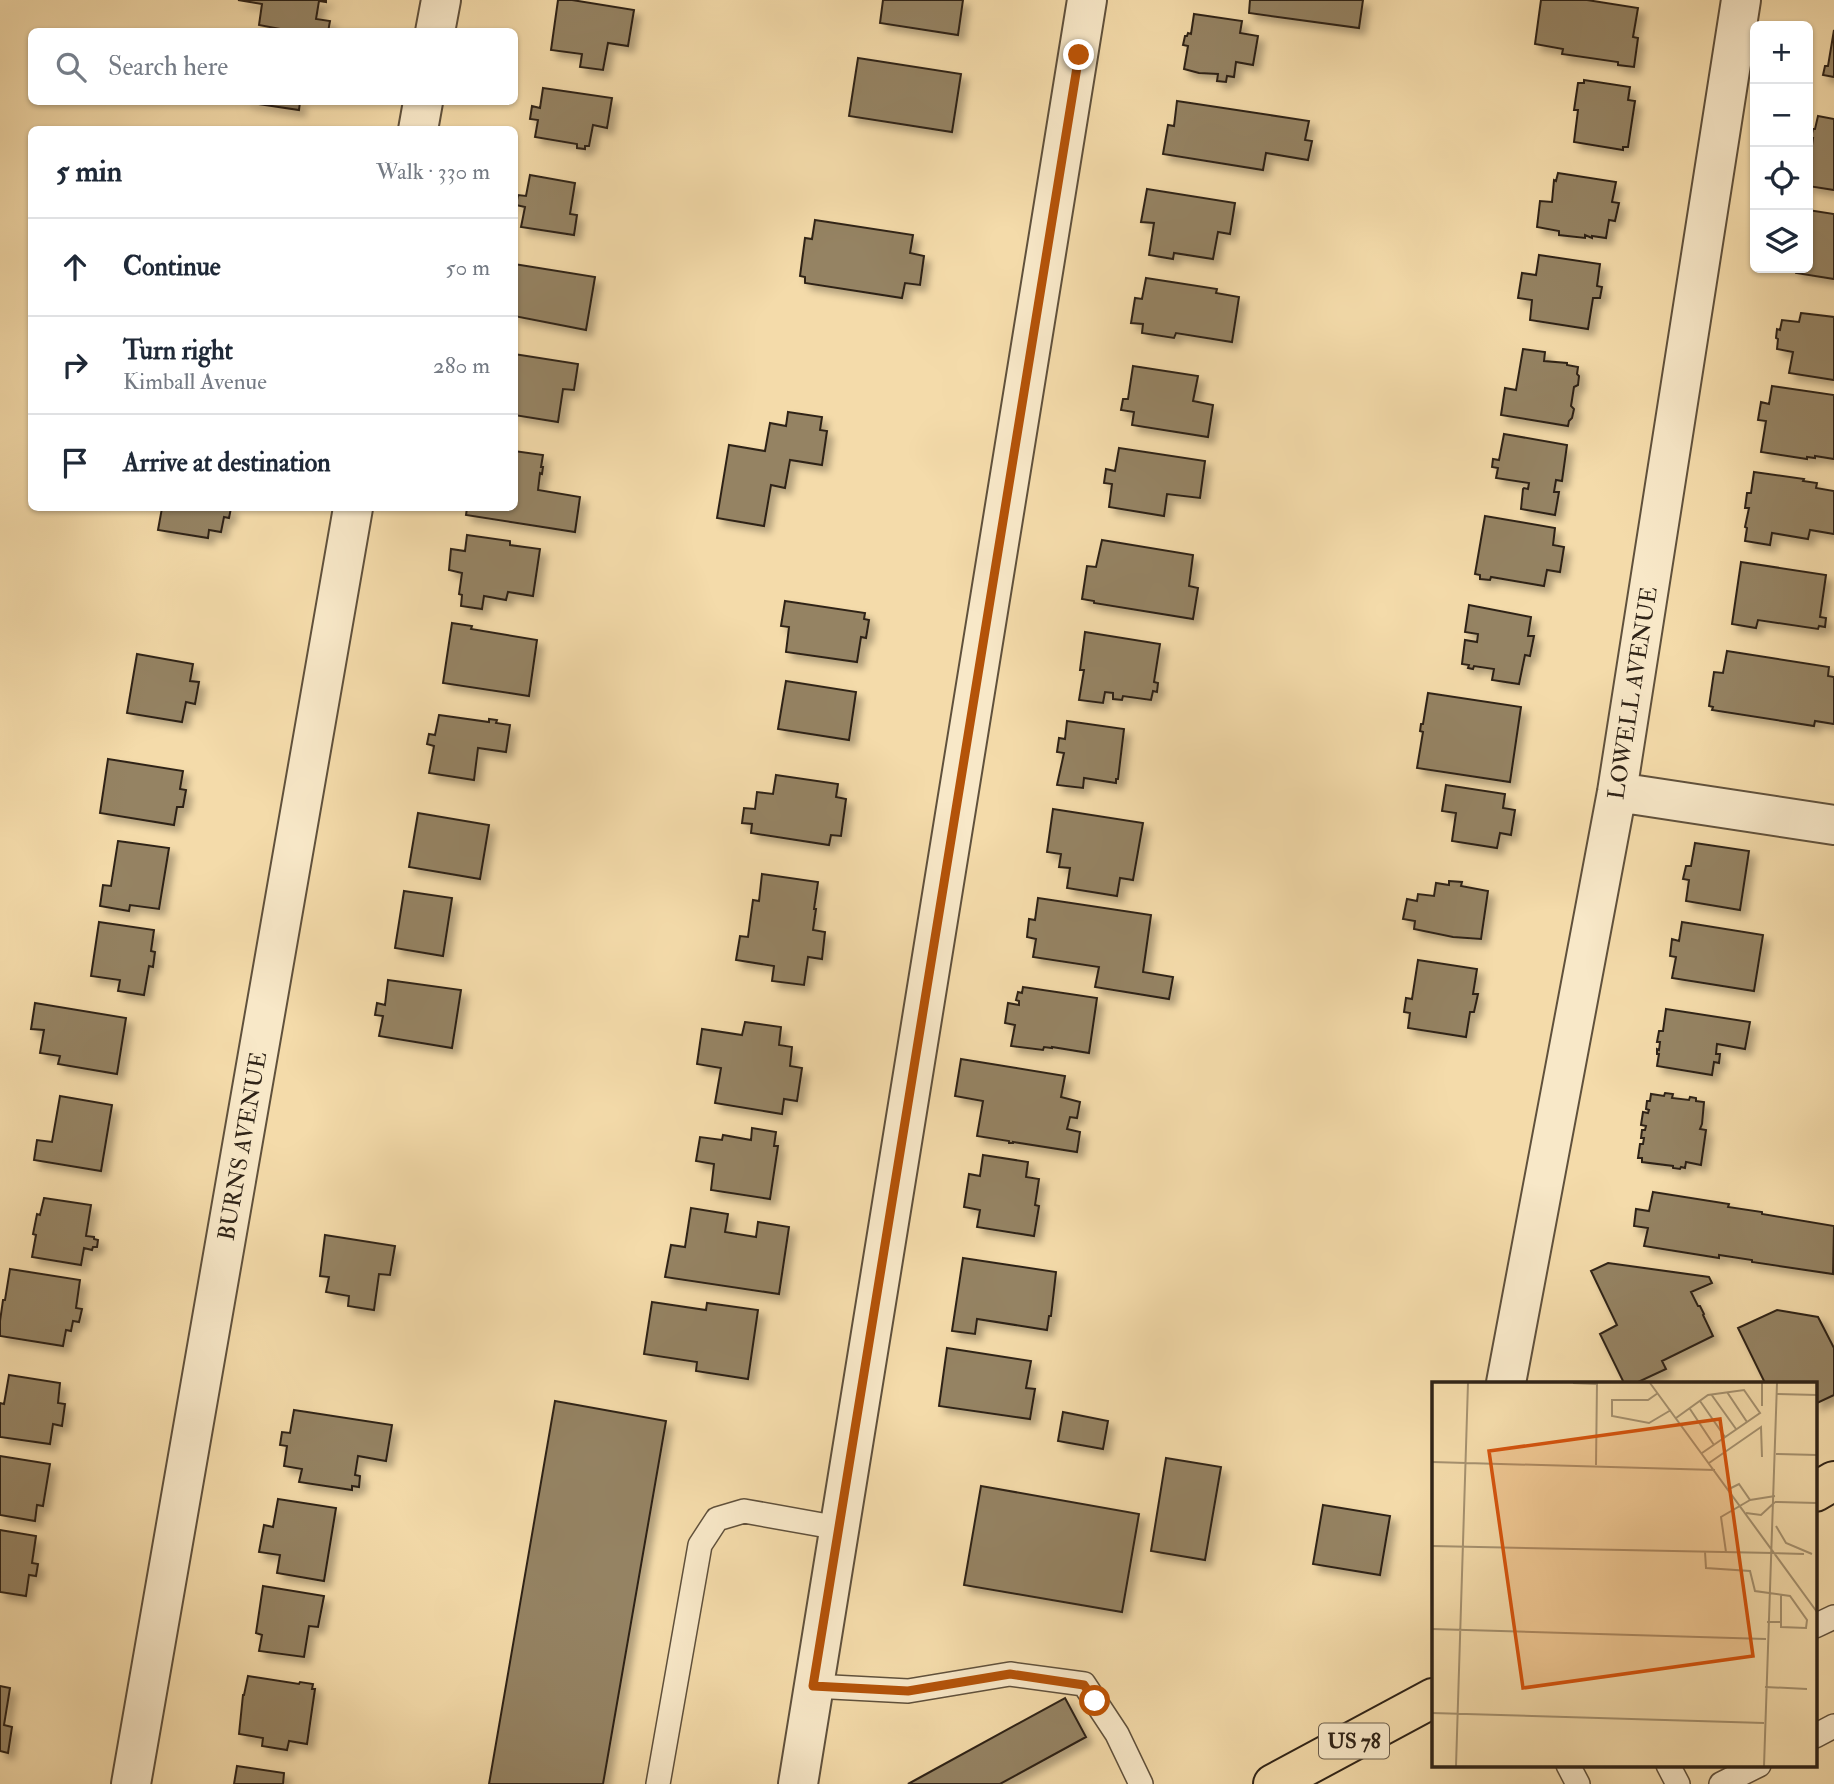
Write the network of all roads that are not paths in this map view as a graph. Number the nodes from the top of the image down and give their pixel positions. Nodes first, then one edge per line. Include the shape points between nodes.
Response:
1 (441, 0) edge
2 (1087, 0) edge
3 (1741, 0) edge
4 (436, 28) edge
5 (422, 105) edge
6 (419, 126) edge
7 (352, 511) edge
8 (1617, 792) junction
9 (1834, 825) edge
10 (1506, 1382) edge
11 (1834, 1481) edge
12 (1816, 1491) edge
13 (839, 1528) junction
14 (1834, 1617) edge
15 (1816, 1626) edge
16 (813, 1686) junction
17 (1432, 1699) edge
18 (1834, 1726) edge
19 (1816, 1735) edge
20 (1569, 1766) edge
21 (1669, 1766) edge
22 (1757, 1766) edge
23 (1284, 1782) edge
24 (131, 1784) edge
25 (658, 1784) edge
26 (797, 1784) edge
27 (1142, 1784) edge
28 (1578, 1784) edge
29 (1678, 1784) edge
30 (1721, 1784) edge

1 - 4 street
2 - 13 street
3 - 8 street, LOWELL AVENUE
5 - 6 street
7 - 24 street, BURNS AVENUE
8 - 9 street
8 - 10 street, LOWELL AVENUE
11 - 12 main road
13 - 16 street
13 - 25 lane via 744,1511 717,1519 700,1545
14 - 15 lane
16 - 26 street
16 - 27 lane via 908,1691 1010,1674 1084,1685 1117,1734
17 - 23 main road, US 78
18 - 19 lane
20 - 28 lane
21 - 29 lane
22 - 30 lane

